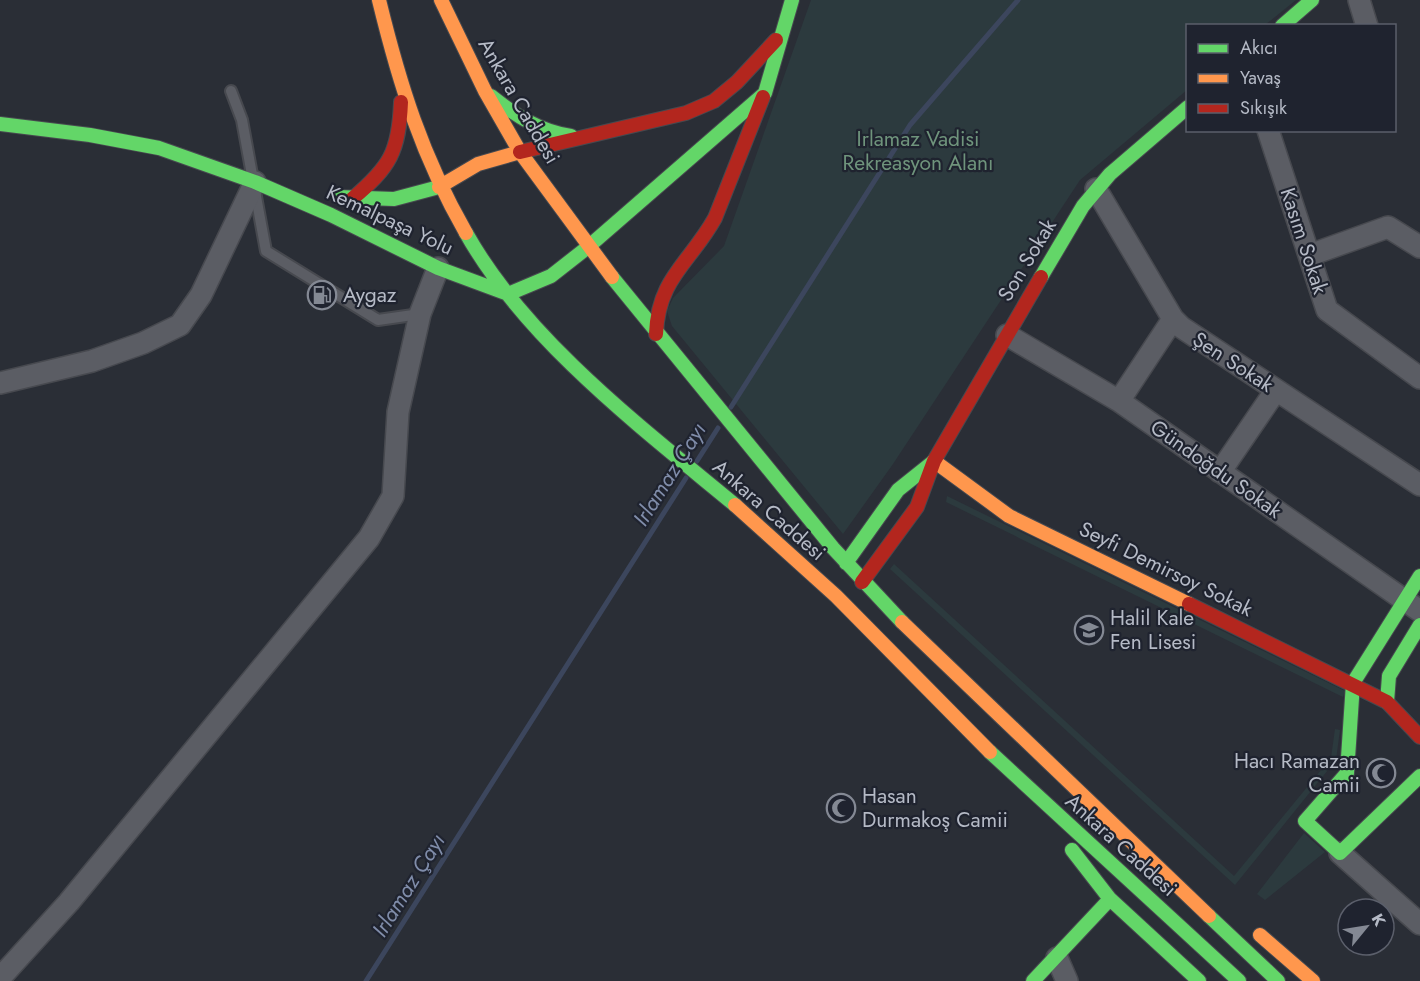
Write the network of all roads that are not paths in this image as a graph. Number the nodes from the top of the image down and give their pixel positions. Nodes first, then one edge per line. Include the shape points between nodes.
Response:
1 (379, 0) edge
2 (441, 0) edge
3 (792, 0) edge
4 (1312, 0) edge
5 (1359, 0) edge
6 (1284, 24) edge
7 (1366, 24) edge
8 (783, 32) junction
9 (231, 91) dead end
10 (401, 91) junction
11 (485, 91) junction
12 (765, 93) junction
13 (1186, 109) edge
14 (0, 124) edge
15 (1269, 132) edge
16 (582, 137) junction
17 (520, 152) junction
18 (255, 182) junction
19 (439, 187) junction
20 (1096, 189) junction
21 (352, 199) junction
22 (1420, 247) edge
23 (588, 248) junction
24 (1310, 255) junction
25 (438, 268) junction
26 (508, 294) junction
27 (420, 314) junction
28 (1173, 319) junction
29 (656, 334) junction
30 (1007, 335) junction
31 (1420, 378) edge
32 (0, 383) edge
33 (1276, 390) junction
34 (1119, 401) junction
35 (934, 461) junction
36 (1220, 472) junction
37 (1420, 485) edge
38 (846, 563) junction
39 (1420, 576) edge
40 (862, 582) junction
41 (1412, 606) edge
42 (1420, 625) edge
43 (1353, 683) junction
44 (983, 702) junction
45 (1387, 702) junction
46 (1398, 712) junction
47 (1420, 730) edge
48 (1420, 737) edge
49 (1420, 776) edge
50 (1016, 778) junction
51 (1156, 845) dead end
52 (1340, 853) junction
53 (1110, 899) junction
54 (1420, 924) edge
55 (1252, 928) dead end
56 (1057, 958) junction
57 (0, 978) edge
58 (1033, 981) edge
59 (1067, 981) edge
60 (1199, 981) edge
61 (1239, 981) edge
62 (1278, 981) edge
63 (1313, 981) edge

1 - 10 main road, Ankara Caddesi
2 - 11 main road, Ankara Caddesi
3 - 8 main road
4 - 6 main road
5 - 7 street
8 - 12 main road
8 - 16 main road via 757,63 714,100 686,113
9 - 18 lane via 242,120
10 - 19 main road, Ankara Caddesi
10 - 21 main road via 400,139 386,171
11 - 16 main road via 537,129
11 - 17 main road, Ankara Caddesi
12 - 23 main road
12 - 29 main road via 714,220 660,295 655,313
13 - 20 main road, Son Sokak
14 - 18 main road, Kemalpaşa Yolu via 159,148
15 - 24 street, Kasım Sokak
16 - 17 main road
17 - 19 main road, Kemalpaşa Yolu via 493,156
17 - 23 main road, Ankara Caddesi
18 - 21 main road, Kemalpaşa Yolu
18 - 25 main road, Kemalpaşa Yolu
18 - 27 lane via 266,251 378,320
18 - 32 street via 201,295 180,325 92,361
19 - 21 main road, Kemalpaşa Yolu via 394,199
19 - 26 main road, Ankara Caddesi
20 - 28 street, Şen Sokak
20 - 30 main road, Son Sokak
22 - 24 street via 1388,227
23 - 26 main road via 544,281
23 - 29 main road, Ankara Caddesi
24 - 31 street, Kasım Sokak via 1327,310
25 - 26 main road, Kemalpaşa Yolu
25 - 27 street
26 - 50 main road, Ankara Caddesi via 574,368 809,570
27 - 57 street via 398,412 393,496 369,538 69,902
28 - 33 street, Şen Sokak
28 - 34 street
29 - 38 main road, Ankara Caddesi
30 - 34 street, Gündoğdu Sokak
30 - 35 main road, Son Sokak
33 - 36 street
33 - 37 street, Şen Sokak
34 - 36 street, Gündoğdu Sokak
35 - 38 main road via 898,490
35 - 40 main road via 917,507
35 - 43 main road, Seyfi Demirsoy Sokak via 1010,516
36 - 41 street, Gündoğdu Sokak
38 - 40 main road, Ankara Caddesi
39 - 41 main road
40 - 44 main road, Ankara Caddesi
41 - 43 main road
42 - 45 main road via 1389,676
43 - 45 main road, Seyfi Demirsoy Sokak
43 - 52 main road via 1347,773 1305,821
44 - 51 main road
44 - 62 main road, Ankara Caddesi
45 - 46 main road, Seyfi Demirsoy Sokak
46 - 47 main road
46 - 48 main road
49 - 52 main road
50 - 53 main road
50 - 61 main road, Ankara Caddesi
52 - 54 street
53 - 56 main road
53 - 60 main road
55 - 63 main road
56 - 58 main road
56 - 59 street

